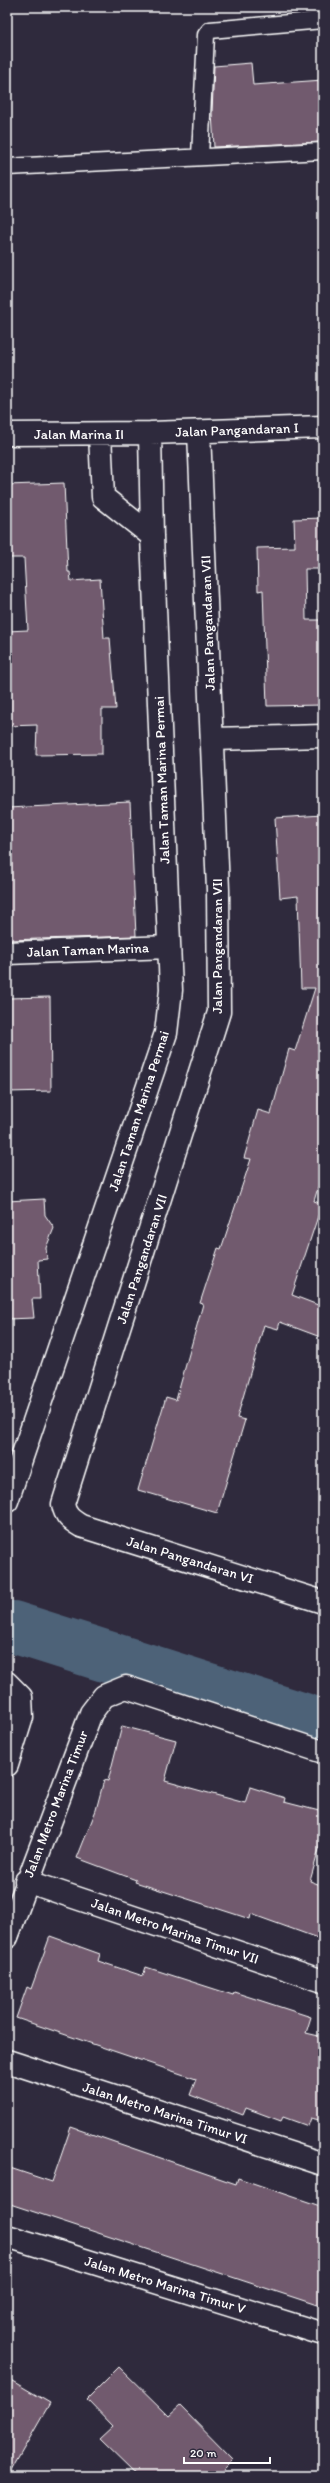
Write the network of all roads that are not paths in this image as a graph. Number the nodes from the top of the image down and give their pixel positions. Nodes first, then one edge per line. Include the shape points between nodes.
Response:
1 (323, 20) edge
2 (323, 151) edge
3 (200, 156) junction
4 (7, 167) edge
5 (323, 427) edge
6 (199, 432) junction
7 (150, 433) junction
8 (7, 434) edge
9 (100, 434) junction
10 (152, 536) junction
11 (323, 736) edge
12 (212, 739) junction
13 (169, 947) junction
14 (7, 953) edge
15 (7, 1501) edge
16 (64, 1510) joint
17 (323, 1602) edge
18 (7, 1683) edge
19 (323, 1752) edge
20 (7, 1765) edge
21 (26, 1881) junction
22 (7, 1937) edge
23 (323, 1982) edge
24 (7, 2061) edge
25 (323, 2164) edge
26 (7, 2236) edge
27 (323, 2334) edge

1 - 3 lane via 210,30 206,35
2 - 3 lane
3 - 4 lane
5 - 6 street, Jalan Pangandaran I
6 - 7 street, Jalan Pangandaran I
6 - 12 street, Jalan Pangandaran VII
7 - 9 street, Jalan Marina II
7 - 10 street, Jalan Taman Marina Permai
8 - 9 street, Jalan Marina II
9 - 10 street via 103,497
10 - 13 street, Jalan Taman Marina Permai
11 - 12 street
12 - 16 street, Jalan Pangandaran VII via 218,890 219,1012
13 - 14 street, Jalan Taman Marina
13 - 15 street, Jalan Taman Marina Permai via 171,990 166,1033
16 - 17 street, Jalan Pangandaran VI via 67,1516 81,1526
18 - 20 street via 21,1697 22,1717
19 - 21 street, Jalan Metro Marina Timur via 126,1687 104,1696 90,1713
21 - 22 street, Jalan Metro Marina Timur
21 - 23 street, Jalan Metro Marina Timur VII
24 - 25 street, Jalan Metro Marina Timur VI
26 - 27 street, Jalan Metro Marina Timur V

